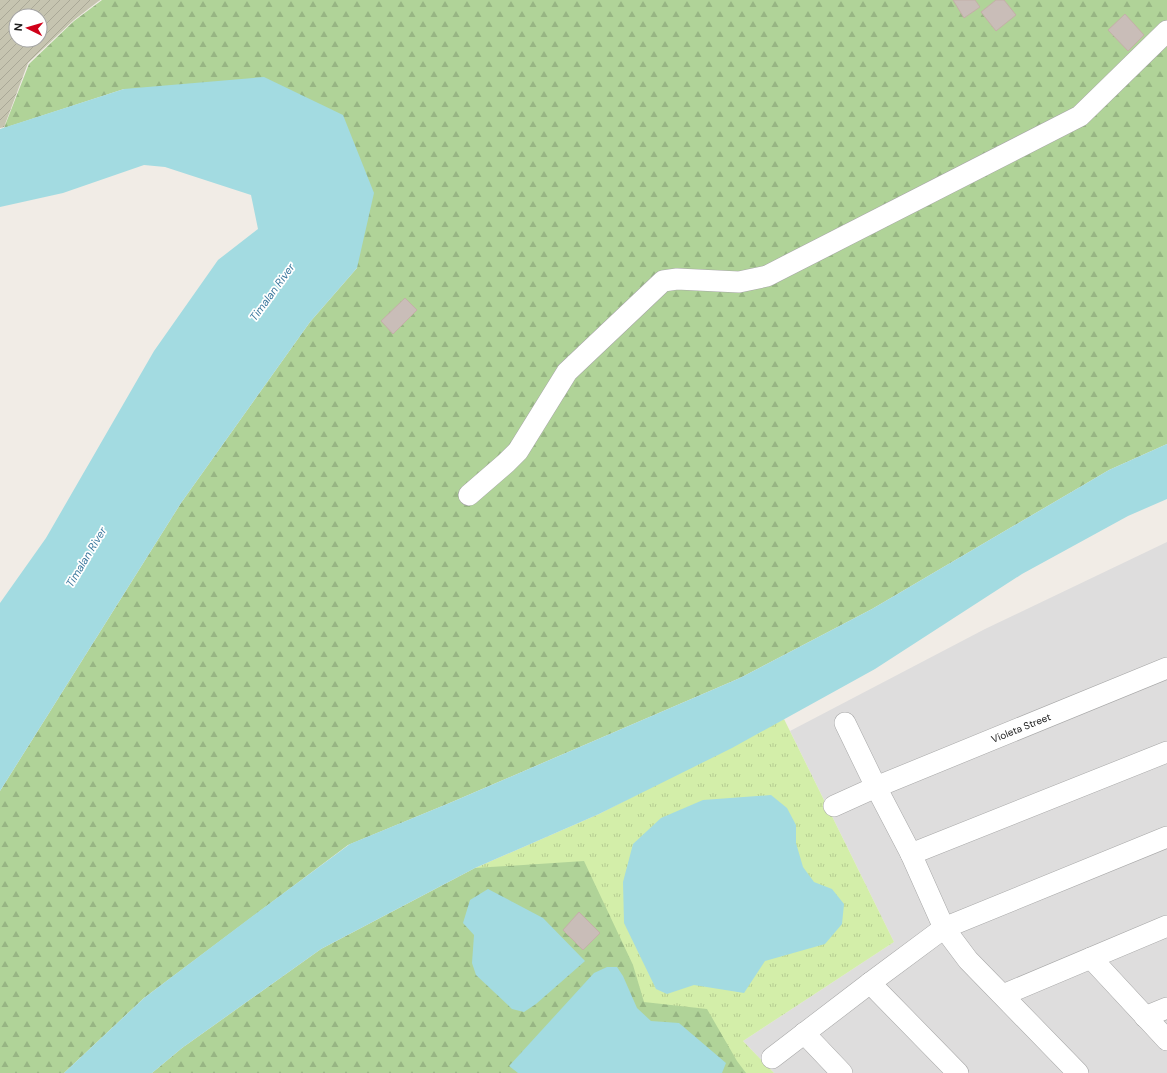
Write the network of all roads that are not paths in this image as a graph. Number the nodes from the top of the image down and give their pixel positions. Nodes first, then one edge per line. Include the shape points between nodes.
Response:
1 (1167, 31) edge
2 (469, 494) dead end
3 (1167, 668) edge
4 (845, 723) dead end
5 (1167, 752) edge
6 (876, 787) junction
7 (834, 806) dead end
8 (1167, 837) edge
9 (911, 854) junction
10 (1167, 926) edge
11 (944, 928) junction
12 (1090, 958) junction
13 (870, 983) junction
14 (1002, 995) junction
15 (1167, 1008) edge
16 (1145, 1016) junction
17 (804, 1033) junction
18 (1167, 1040) edge
19 (772, 1058) dead end
20 (842, 1073) edge
21 (958, 1073) edge
22 (1078, 1073) edge

1 - 2 street via 1080,116 767,276 739,282 677,279 663,281 567,372 518,451
3 - 6 street, Violeta Street
4 - 6 street
5 - 9 street
6 - 7 street, Violeta Street
6 - 9 street
8 - 11 street
9 - 11 street
10 - 12 street
11 - 13 street
11 - 14 street via 968,960
12 - 14 street
12 - 16 street
13 - 17 street
13 - 21 street
14 - 22 street
15 - 16 street
16 - 18 street
17 - 19 street
17 - 20 street

